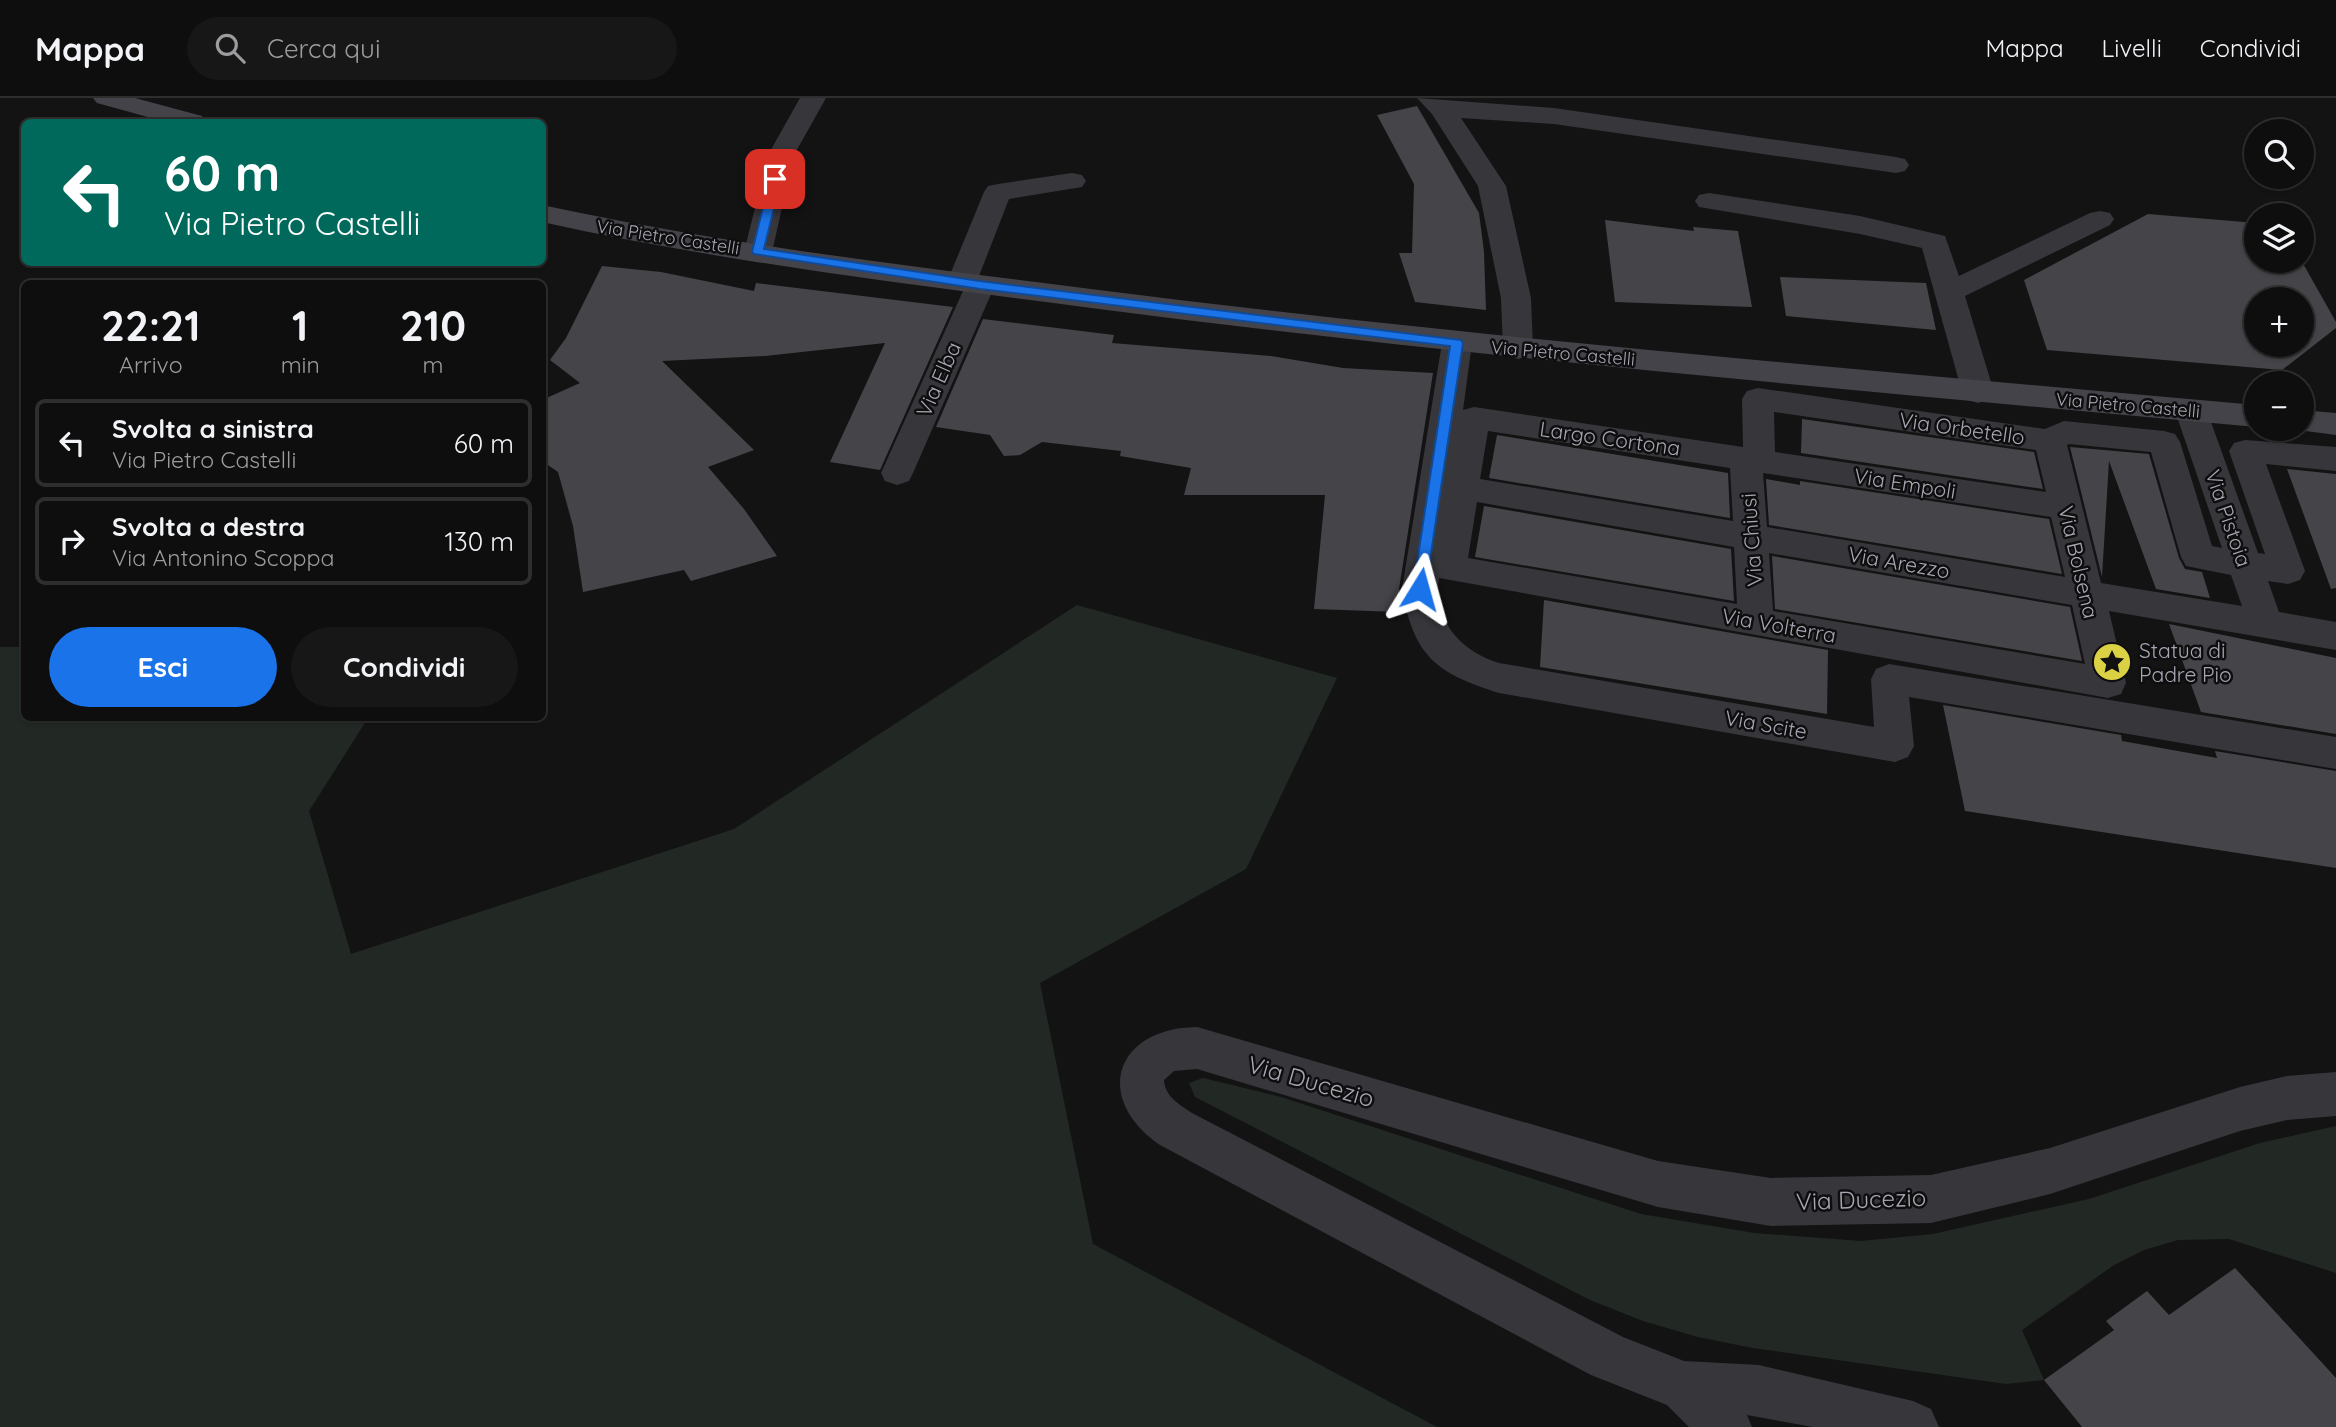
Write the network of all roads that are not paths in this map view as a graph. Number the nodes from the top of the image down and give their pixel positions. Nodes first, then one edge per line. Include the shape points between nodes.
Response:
1 (106, 98) edge
2 (813, 98) edge
3 (1436, 104) edge
4 (182, 119) edge
5 (1896, 165) dead end
6 (1072, 181) dead end
7 (1709, 201) dead end
8 (546, 214) edge
9 (2100, 219) dead end
10 (758, 252) junction
11 (971, 284) junction
12 (1950, 292) junction
13 (1457, 343) junction
14 (1518, 349) junction
15 (1978, 391) junction
16 (1758, 400) joint
17 (2191, 411) junction
18 (2244, 415) edge
19 (2314, 422) edge
20 (2336, 424) edge
21 (2050, 441) junction
22 (2336, 459) edge
23 (1752, 460) junction
24 (897, 473) dead end
25 (1463, 488) junction
26 (2065, 507) junction
27 (1751, 537) junction
28 (2245, 564) junction
29 (2086, 594) junction
30 (1756, 621) junction
31 (2266, 625) junction
32 (2336, 636) edge
33 (2108, 683) joint
34 (2336, 753) edge
35 (2336, 1094) edge
36 (1684, 1386) junction
37 (1726, 1427) edge
38 (1913, 1427) edge

1 - 4 street
2 - 10 street via 781,155
3 - 5 street via 1554,116
3 - 14 street via 1492,186 1516,298
6 - 11 street, Via Elba via 998,192
7 - 12 street via 1936,242
8 - 10 street, Via Pietro Castelli via 632,233
9 - 12 street
10 - 11 street, Via Pietro Castelli
11 - 13 street, Via Pietro Castelli
11 - 24 street, Via Elba
12 - 15 street
13 - 14 street, Via Pietro Castelli
13 - 34 street, Via Scite via 1420,589 1428,628 1452,659 1469,670 1895,746 1889,679
14 - 15 street, Via Pietro Castelli
15 - 17 street, Via Pietro Castelli
16 - 21 street, Via Orbetello
16 - 23 street, Via Chiusi
17 - 18 street, Via Pietro Castelli
17 - 28 street, Via Pistoia
19 - 20 street
21 - 26 street, Via Bolsena
21 - 28 street, Via Orbetello via 2064,432 2164,442 2198,557
22 - 28 street via 2245,452 2288,571
23 - 25 street, Largo Cortona via 1474,418
23 - 26 street, Via Empoli
23 - 27 street, Via Chiusi
25 - 27 street, Via Arezzo
25 - 30 street, Via Volterra via 1450,568
26 - 29 street, Via Bolsena
27 - 29 street, Via Arezzo
27 - 30 street, Via Chiusi
28 - 31 street, Via Pistoia
29 - 31 street, Via Arezzo
29 - 33 street, Via Bolsena
30 - 33 street, Via Volterra
31 - 32 street, Via Arezzo
35 - 36 street, Via Ducezio via 2287,1098 2240,1109 2050,1171 1931,1199 1771,1202 1645,1181 1197,1048 1178,1047 1150,1062 1142,1088 1148,1105 1176,1129 1609,1357
36 - 37 street
36 - 38 street, Via Ducezio via 1759,1390

